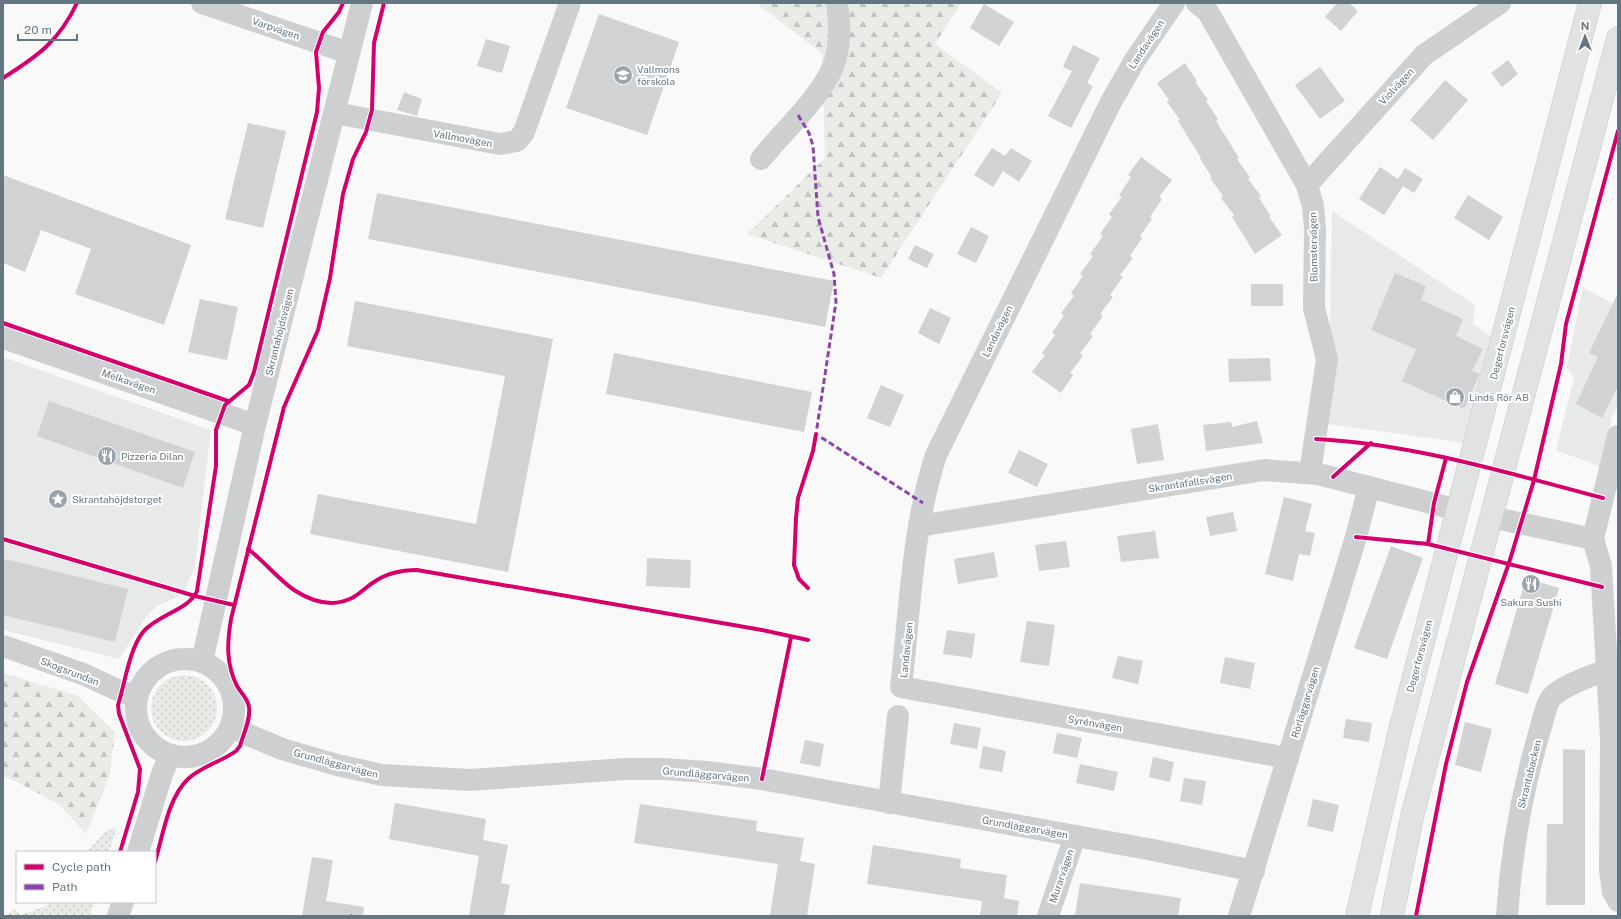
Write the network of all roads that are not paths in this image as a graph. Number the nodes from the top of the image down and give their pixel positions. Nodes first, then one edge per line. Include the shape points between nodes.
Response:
1 (202, 3) edge
2 (362, 3) edge
3 (570, 3) edge
4 (838, 3) edge
5 (1174, 3) edge
6 (1197, 3) edge
7 (1500, 3) edge
8 (1590, 3) edge
9 (1618, 38) edge
10 (349, 54) junction
11 (335, 113) junction
12 (761, 159) dead end
13 (1307, 185) junction
14 (3, 338) edge
15 (255, 425) junction
16 (1618, 436) edge
17 (1310, 473) junction
18 (1370, 487) junction
19 (1458, 510) junction
20 (1491, 517) junction
21 (919, 526) junction
22 (1593, 539) junction
23 (3, 646) edge
24 (202, 662) junction
25 (1608, 669) junction
26 (901, 687) joint
27 (136, 696) junction
28 (898, 716) dead end
29 (231, 725) junction
30 (170, 755) junction
31 (1288, 758) junction
32 (1614, 777) edge
33 (889, 803) junction
34 (1075, 836) junction
35 (138, 851) edge
36 (1254, 871) junction
37 (1618, 901) edge
38 (123, 903) edge
39 (118, 916) edge
40 (1048, 916) edge
41 (1239, 916) edge
42 (1357, 916) edge
43 (1392, 916) edge
44 (1507, 916) edge

1 - 10 street, Varpvägen
2 - 10 street, Skrantahöjdsvägen
3 - 11 street, Vallmovägen via 524,132 517,141 500,144
4 - 12 street via 840,25 833,67 814,98
5 - 21 street, Landavägen via 1135,60 1111,102 936,455 926,484
6 - 13 street, Blomstervägen via 1208,12 1226,41
7 - 13 street, Violvägen via 1424,56
8 - 19 main road, Degerforsvägen
9 - 20 main road
10 - 11 street, Skrantahöjdsvägen
11 - 15 street, Skrantahöjdsvägen
13 - 17 street, Blomstervägen via 1313,206 1315,228 1314,308 1327,359
14 - 15 street, Melkavägen
15 - 24 street, Skrantahöjdsvägen
16 - 22 street
17 - 18 street, Skrantafallsvägen
17 - 21 street, Skrantafallsvägen via 1264,470
18 - 19 street, Skrantafallsvägen
18 - 31 street, Rörläggarvägen
19 - 20 main road
19 - 42 main road, Degerforsvägen via 1400,730
20 - 22 street
20 - 43 main road via 1414,810
21 - 26 street, Landavägen
22 - 25 street via 1601,566
23 - 27 street, Skogsrundan
24 - 27 street via 181,659 161,665 146,678
24 - 29 street via 220,674 232,692 234,709
25 - 32 street
25 - 44 street, Skrantabacken via 1560,691 1549,700 1517,822
26 - 31 street, Syrénvägen
27 - 30 street via 136,715 142,733 158,750
28 - 33 street
29 - 30 street via 226,736 207,753 182,758
29 - 33 street, Grundläggarvägen via 282,749 382,775 470,780 625,769 663,769 762,779
30 - 35 street
31 - 36 street, Rörläggarvägen
32 - 37 street via 1610,870 1613,892
33 - 34 street, Grundläggarvägen
34 - 36 street, Grundläggarvägen
34 - 40 street, Murarvägen
36 - 41 street, Rörläggarvägen
38 - 39 street

